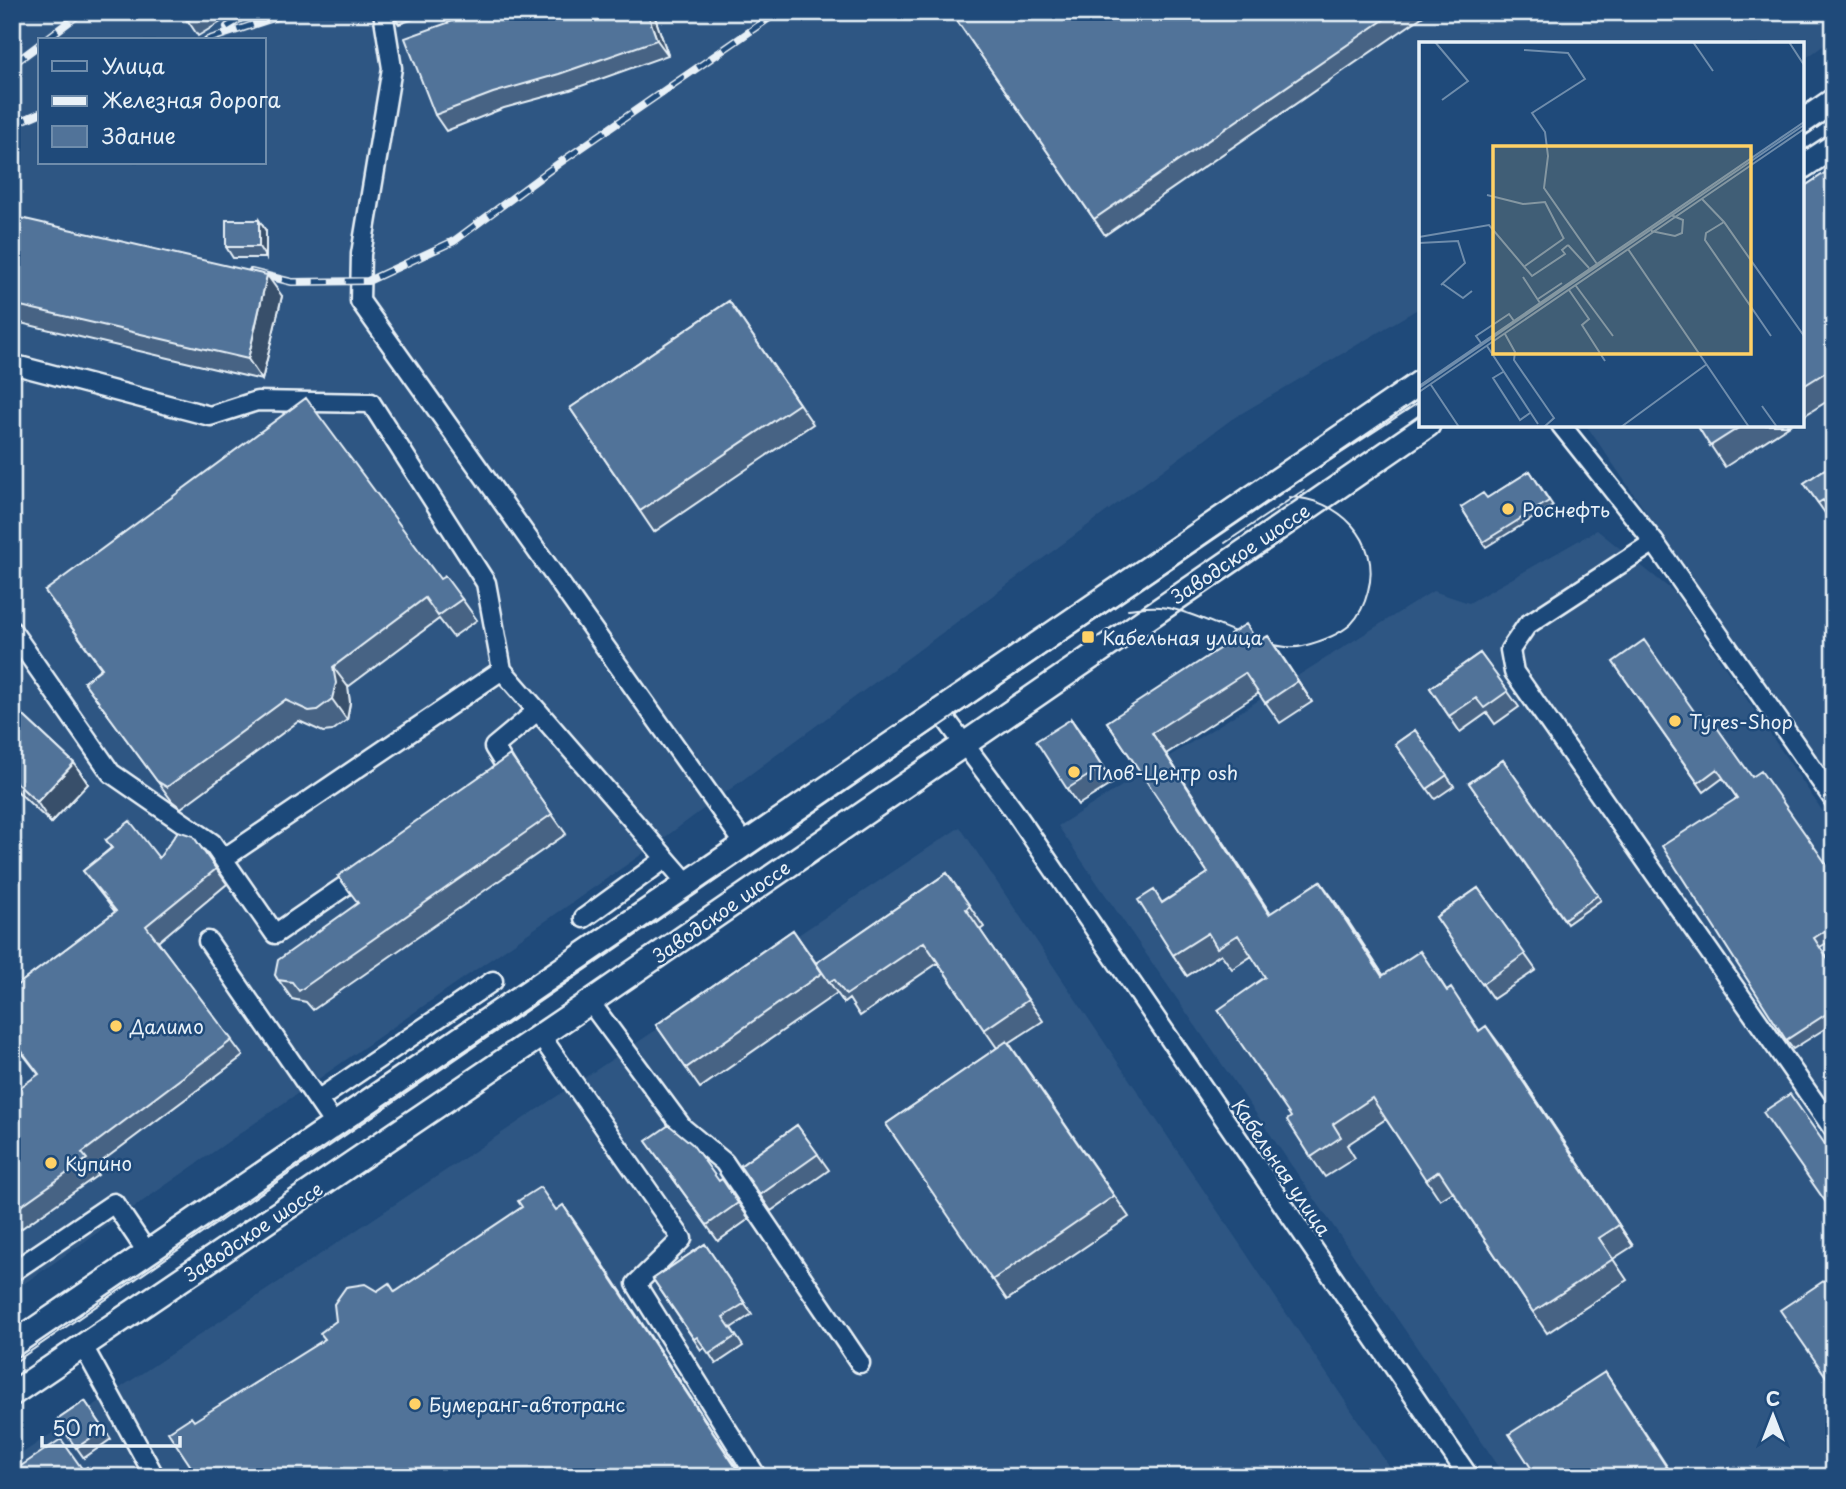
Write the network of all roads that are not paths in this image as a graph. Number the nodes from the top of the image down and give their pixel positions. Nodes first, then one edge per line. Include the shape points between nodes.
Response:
1 (383, 12) edge
2 (1834, 100) edge
3 (1804, 121) edge
4 (1834, 146) edge
5 (1804, 166) edge
6 (12, 364) edge
7 (1419, 383) edge
8 (1425, 427) edge
9 (1563, 427) edge
10 (1654, 542) junction
11 (12, 631) edge
12 (502, 670) junction
13 (940, 710) junction
14 (537, 711) junction
15 (965, 742) junction
16 (487, 789) edge
17 (1834, 800) edge
18 (744, 843) junction
19 (223, 859) junction
20 (665, 859) junction
21 (376, 865) edge
22 (687, 883) junction
23 (584, 918) dead end
24 (208, 941) dead end
25 (493, 981) dead end
26 (590, 1002) junction
27 (540, 1035) junction
28 (318, 1099) junction
29 (334, 1124) junction
30 (1834, 1130) edge
31 (147, 1252) junction
32 (12, 1272) edge
33 (12, 1345) edge
34 (83, 1346) junction
35 (860, 1363) dead end
36 (12, 1394) edge
37 (155, 1477) edge
38 (757, 1477) edge
39 (1469, 1477) edge

1 - 18 street via 392,68 361,254 360,300
2 - 3 main road
4 - 5 main road
6 - 12 street via 210,416 257,401 372,403 486,583
7 - 13 main road, Заводское шоссе
8 - 15 main road, Заводское шоссе
9 - 10 street
10 - 17 street
10 - 30 street via 1527,625 1510,650 1514,672
11 - 19 street via 111,773 212,842
12 - 14 street
12 - 19 street
13 - 15 street, Кабельная улица
13 - 18 main road, Заводское шоссе
14 - 16 street via 494,747 510,773
14 - 20 street
15 - 26 main road, Заводское шоссе
15 - 39 street, Кабельная улица
18 - 22 main road, Заводское шоссе
19 - 21 street via 275,934
20 - 22 street
20 - 23 street
22 - 29 main road, Заводское шоссе
24 - 28 street
25 - 28 street
26 - 27 main road, Заводское шоссе
26 - 35 street via 683,1128 724,1162
27 - 34 main road, Заводское шоссе
27 - 38 street via 682,1239 636,1284
28 - 29 street
29 - 31 main road, Заводское шоссе
31 - 32 street via 114,1203
31 - 33 main road, Заводское шоссе
34 - 36 main road, Заводское шоссе
34 - 37 street

